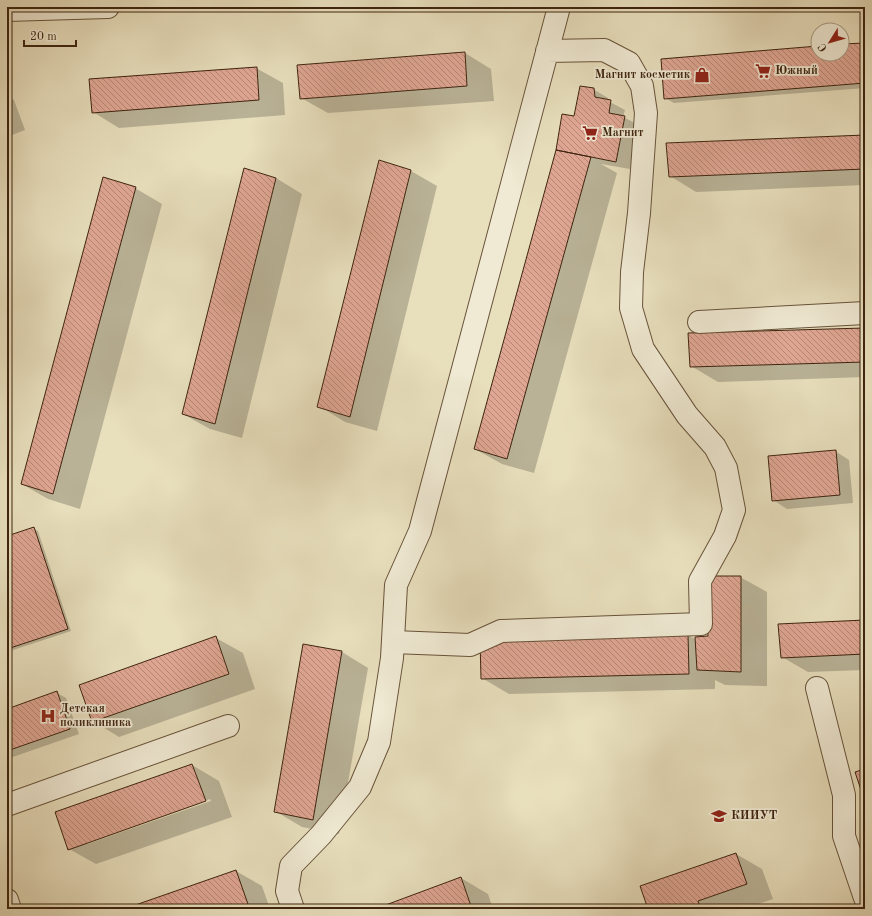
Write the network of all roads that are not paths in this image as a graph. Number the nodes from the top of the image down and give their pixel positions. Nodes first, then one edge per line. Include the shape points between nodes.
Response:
1 (108, 7) edge
2 (559, 7) edge
3 (7, 10) edge
4 (547, 51) junction
5 (865, 313) edge
6 (699, 322) dead end
7 (392, 642) junction
8 (817, 688) dead end
9 (228, 726) dead end
10 (7, 805) edge
11 (865, 898) edge
12 (7, 900) edge
13 (10, 909) edge
14 (293, 909) edge

1 - 3 street
2 - 4 street
4 - 7 street via 420,531 396,585
4 - 7 street via 604,50 629,63 642,86 646,113 631,308 643,349 688,415 715,447 726,468 734,510 725,536 700,581 701,624 501,631 470,645
5 - 6 street
7 - 14 street via 392,658 379,742 360,787 321,835 291,866 287,891
8 - 11 street via 844,795 844,836
9 - 10 street
12 - 13 street

